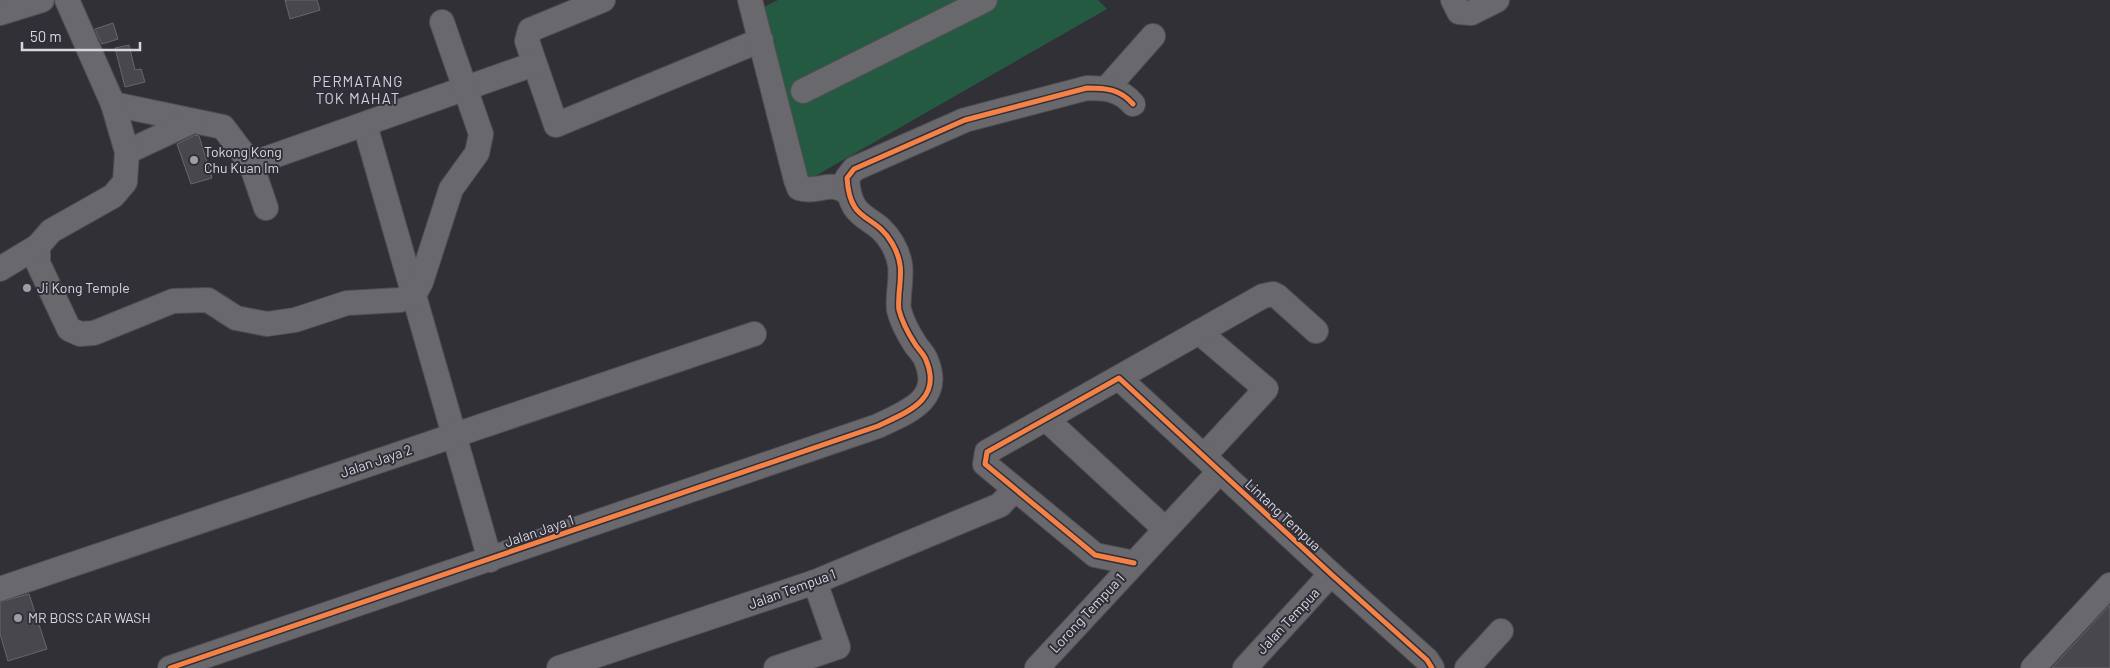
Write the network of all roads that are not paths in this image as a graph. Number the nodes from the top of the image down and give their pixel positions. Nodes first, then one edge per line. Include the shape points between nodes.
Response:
1 (42, 0) edge
2 (67, 0) edge
3 (603, 0) edge
4 (750, 0) edge
5 (985, 0) edge
6 (1453, 0) edge
7 (1497, 0) edge
8 (0, 14) edge
9 (442, 22) dead end
10 (1153, 36) dead end
11 (761, 40) junction
12 (534, 64) junction
13 (1107, 88) junction
14 (466, 89) junction
15 (803, 91) dead end
16 (113, 104) junction
17 (1133, 104) dead end
18 (193, 121) junction
19 (365, 125) junction
20 (127, 152) junction
21 (251, 164) junction
22 (848, 193) junction
23 (266, 208) dead end
24 (38, 246) junction
25 (0, 269) edge
26 (414, 296) junction
27 (1316, 330) dead end
28 (1199, 332) junction
29 (754, 334) dead end
30 (1119, 378) junction
31 (1046, 419) junction
32 (453, 435) junction
33 (1212, 464) junction
34 (1015, 489) junction
35 (1165, 530) junction
36 (490, 560) junction
37 (1134, 563) junction
38 (1331, 574) junction
39 (815, 582) junction
40 (2110, 585) edge
41 (0, 589) edge
42 (1501, 631) dead end
43 (170, 668) edge
44 (559, 668) edge
45 (776, 668) edge
46 (1037, 668) edge
47 (1245, 668) edge
48 (1432, 668) edge
49 (1467, 668) edge
50 (2033, 668) edge

1 - 8 street
2 - 16 street
3 - 12 street via 530,30 527,41
4 - 11 street
5 - 15 street
6 - 7 street via 1459,12 1471,13
9 - 14 street
10 - 13 street
11 - 12 street via 556,125
11 - 22 street via 800,188 833,186
12 - 14 street
13 - 17 street via 1125,96
13 - 22 street via 1087,88 965,120 854,169 847,178
14 - 19 street
14 - 26 street via 481,134 477,153 451,189
16 - 18 street
16 - 20 street
18 - 20 street
18 - 21 street via 223,127
19 - 21 street
19 - 26 street
20 - 24 street via 125,182 113,196 52,231
21 - 23 street
22 - 36 street, Jalan Jaya 1 via 855,208 863,217 881,227 900,256 898,307 904,327 926,359 931,382 926,397 913,409 878,426
24 - 25 street
24 - 26 street via 38,263 55,302 69,329 80,334 94,333 173,301 208,300 236,318 268,324 295,320 347,303 400,300
26 - 32 street
27 - 28 street via 1273,294 1263,296
28 - 30 street
28 - 33 street, Lorong Tempua 1 via 1266,389
29 - 32 street, Jalan Jaya 2
30 - 31 street
30 - 33 street, Lintang Tempua
31 - 34 street via 987,452 985,464
31 - 35 street
32 - 36 street
32 - 41 street, Jalan Jaya 2
33 - 35 street, Lorong Tempua 1
33 - 38 street, Lintang Tempua
34 - 37 street via 1095,555
34 - 39 street, Jalan Tempua 1 via 1000,505
35 - 37 street, Lorong Tempua 1
36 - 43 street, Jalan Jaya 1
37 - 46 street, Lorong Tempua 1
38 - 47 street, Jalan Tempua
38 - 48 street, Lintang Tempua
39 - 44 street, Jalan Tempua 1
39 - 45 street via 838,647
40 - 50 street
42 - 49 street

